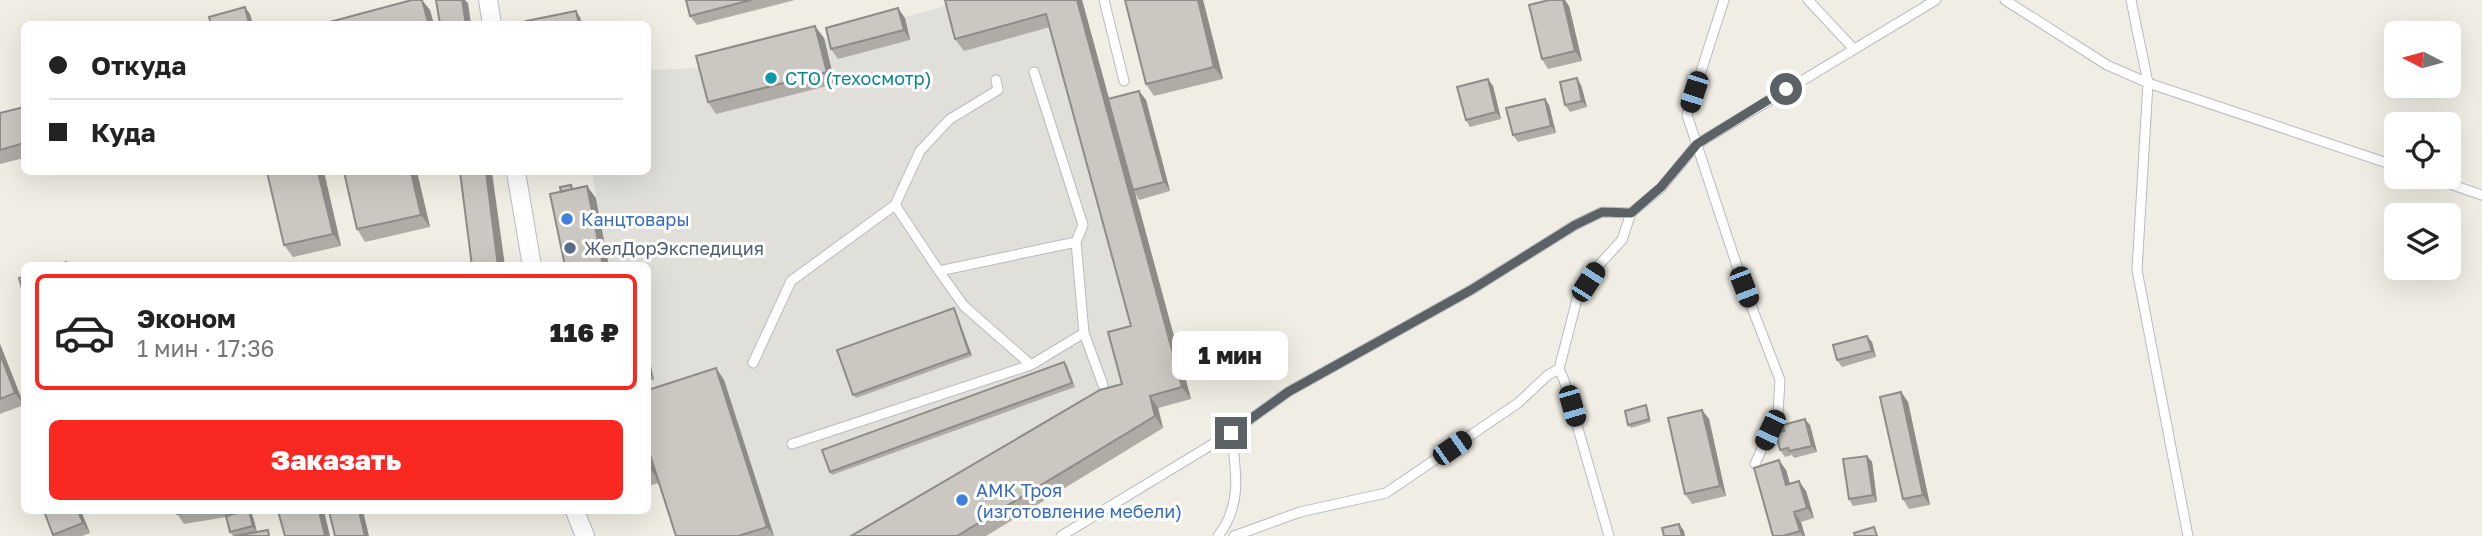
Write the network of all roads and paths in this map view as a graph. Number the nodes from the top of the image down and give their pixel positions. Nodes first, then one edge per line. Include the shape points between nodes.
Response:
1 (488, 0) edge
2 (1104, 0) edge
3 (1724, 0) edge
4 (1808, 0) edge
5 (1936, 0) edge
6 (2005, 0) edge
7 (2131, 0) edge
8 (492, 21) edge
9 (1853, 48) junction
10 (1034, 72) dead end
11 (996, 79) dead end
12 (1124, 81) dead end
13 (2148, 83) junction
14 (1697, 144) junction
15 (2384, 162) edge
16 (517, 175) edge
17 (2461, 188) edge
18 (2482, 195) edge
19 (895, 205) junction
20 (1631, 213) junction
21 (1076, 242) junction
22 (531, 262) edge
23 (939, 271) junction
24 (1084, 333) junction
25 (752, 363) dead end
26 (1031, 365) junction
27 (1559, 369) junction
28 (1103, 385) dead end
29 (1231, 433) junction
30 (792, 444) dead end
31 (1755, 464) dead end
32 (576, 514) edge
33 (1219, 535) edge
34 (585, 536) edge
35 (1061, 536) edge
36 (1233, 536) edge
37 (1609, 536) edge
38 (2188, 536) edge

1 - 8 street
2 - 12 lane
3 - 14 lane via 1687,115
4 - 9 lane
5 - 9 lane
6 - 13 lane via 2107,65
7 - 13 lane
9 - 14 lane
10 - 21 lane via 1083,225
11 - 19 lane via 998,90 950,119 920,151
13 - 15 lane
13 - 38 lane via 2137,270
14 - 20 lane via 1661,187
14 - 31 lane via 1780,380 1778,413
16 - 22 street
17 - 18 lane
19 - 23 lane
19 - 25 lane via 791,281
20 - 27 lane via 1622,240 1577,299
20 - 29 lane via 1602,212 1575,225 1471,290 1288,392
21 - 23 lane
21 - 24 lane
23 - 26 lane via 964,306
24 - 26 lane
24 - 28 lane
26 - 30 lane
27 - 36 lane via 1518,403 1386,494 1300,512
27 - 37 lane
29 - 33 lane via 1238,482
29 - 35 lane
32 - 34 street
33 - 36 lane

